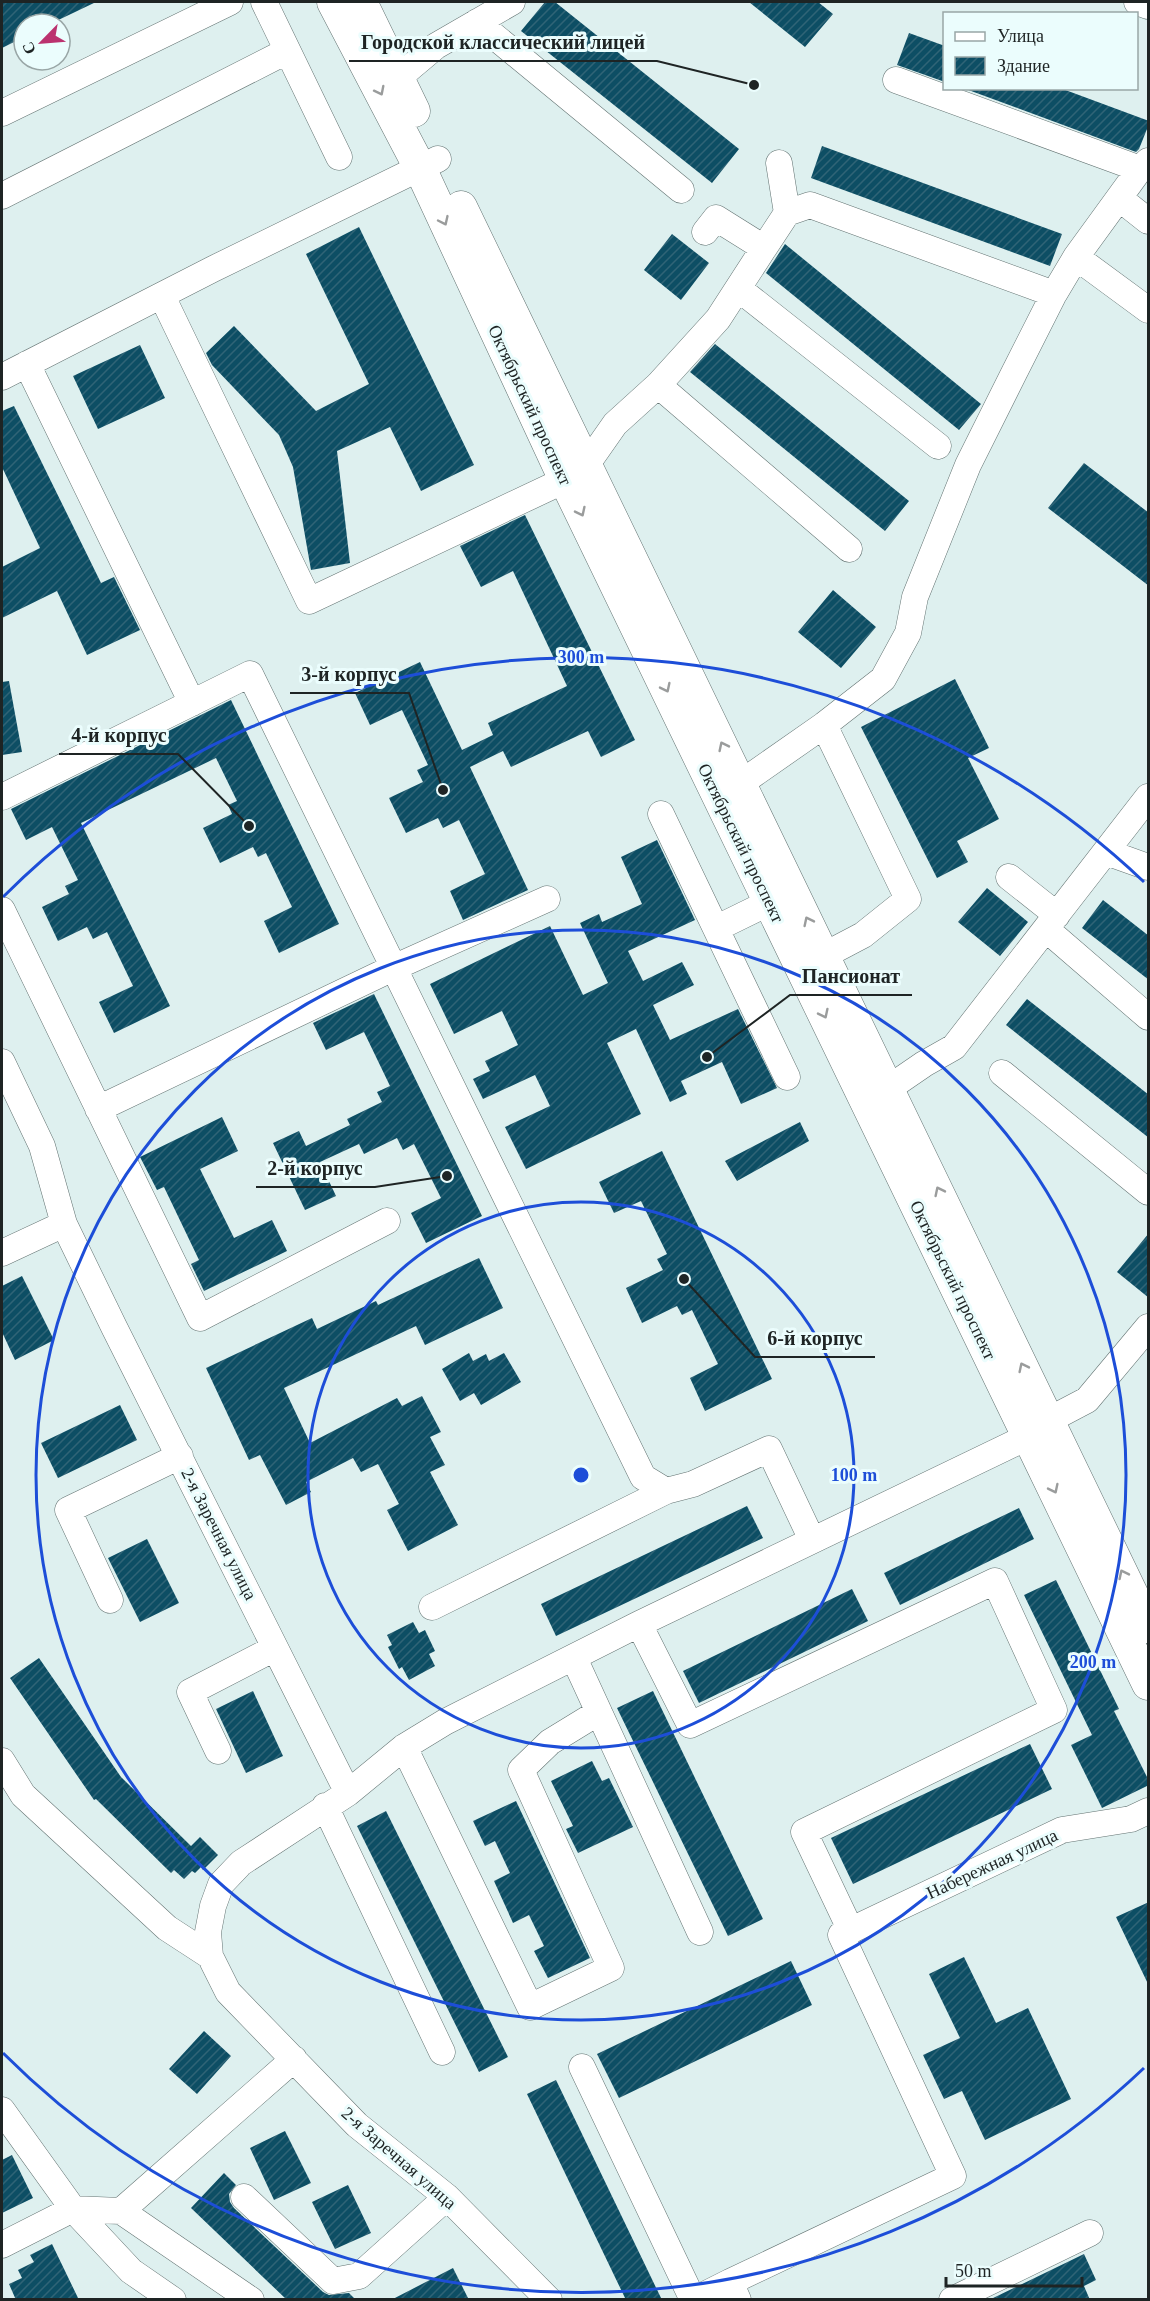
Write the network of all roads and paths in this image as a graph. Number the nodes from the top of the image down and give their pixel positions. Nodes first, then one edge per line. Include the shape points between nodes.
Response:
1 (230, 2) edge
2 (264, 2) edge
3 (333, 2) edge
4 (361, 2) edge
5 (512, 2) edge
6 (1137, 2) edge
7 (1149, 6) edge
8 (477, 22) junction
9 (287, 51) junction
10 (398, 78) junction
11 (896, 80) dead end
12 (2, 113) edge
13 (339, 157) dead end
14 (779, 163) dead end
15 (429, 164) junction
16 (1144, 165) edge
17 (681, 190) dead end
18 (2, 196) edge
19 (1119, 198) junction
20 (788, 213) junction
21 (1149, 221) edge
22 (705, 232) dead end
23 (764, 248) junction
24 (1076, 257) junction
25 (739, 289) junction
26 (1054, 294) junction
27 (162, 296) junction
28 (1149, 310) edge
29 (27, 364) junction
30 (2, 377) edge
31 (658, 385) junction
32 (938, 446) dead end
33 (576, 472) junction
34 (849, 549) dead end
35 (192, 703) junction
36 (824, 725) junction
37 (741, 783) junction
38 (2, 797) edge
39 (1149, 797) edge
40 (661, 814) dead end
41 (1106, 852) junction
42 (1149, 867) edge
43 (1009, 877) dead end
44 (547, 899) dead end
45 (770, 902) junction
46 (2, 910) edge
47 (1051, 922) junction
48 (717, 928) junction
49 (825, 955) junction
50 (393, 968) junction
51 (1149, 1017) edge
52 (2, 1062) edge
53 (1002, 1073) dead end
54 (787, 1077) dead end
55 (889, 1088) junction
56 (98, 1109) junction
57 (1149, 1192) edge
58 (387, 1221) dead end
59 (64, 1224) junction
60 (2, 1253) edge
61 (1149, 1327) edge
62 (1043, 1427) junction
63 (180, 1456) junction
64 (666, 1491) junction
65 (813, 1540) junction
66 (110, 1600) dead end
67 (432, 1607) dead end
68 (639, 1624) junction
69 (1149, 1627) edge
70 (275, 1648) junction
71 (574, 1658) junction
72 (1149, 1684) edge
73 (599, 1712) junction
74 (404, 1747) junction
75 (218, 1751) dead end
76 (2, 1761) edge
77 (348, 1792) junction
78 (325, 1806) junction
79 (1149, 1811) edge
80 (700, 1932) dead end
81 (846, 1933) junction
82 (210, 1956) junction
83 (442, 2052) dead end
84 (294, 2059) junction
85 (582, 2067) dead end
86 (2, 2110) edge
87 (244, 2197) dead end
88 (447, 2197) junction
89 (73, 2209) junction
90 (121, 2211) junction
91 (1090, 2233) dead end
92 (2, 2245) edge
93 (734, 2291) edge
94 (173, 2300) edge
95 (251, 2300) edge
96 (549, 2300) edge
97 (694, 2300) edge
98 (952, 2300) edge

1 - 12 street
2 - 9 street
3 -> 15 main road, Октябрьский проспект
4 - 10 main road, Октябрьский проспект
5 - 8 street
6 - 7 street
8 - 10 street via 436,46
8 - 17 street
9 - 13 street
9 - 18 street
10 - 15 main road, Октябрьский проспект
11 - 16 street
14 - 20 street
15 - 27 street
15 - 33 main road, Октябрьский проспект
16 - 19 street
19 - 21 street
19 - 24 street
20 - 23 street
20 - 26 street via 810,205
22 - 23 street via 716,218
23 - 25 street
24 - 26 street
24 - 28 street
25 - 31 street
25 - 32 street
26 - 36 street via 968,465 915,597 908,633 883,679
27 - 29 street
27 - 33 street via 309,601
29 - 30 street
29 - 35 street
31 - 33 street via 615,424
31 - 34 street
37 -> 33 main road, Октябрьский проспект
33 -> 45 main road, Октябрьский проспект
35 - 38 street
35 - 50 street via 250,674
36 - 37 street
36 - 49 street via 908,899 863,934
49 -> 37 main road, Октябрьский проспект
39 - 41 street
40 - 48 street
41 - 42 street
41 - 47 street
43 - 47 street
44 - 50 street
45 - 48 street
45 -> 62 main road, Октябрьский проспект
46 - 56 street
47 - 51 street
47 - 55 street via 954,1047
48 - 54 street
49 - 55 main road, Октябрьский проспект
50 - 56 street
50 - 64 street via 643,1477
52 - 59 street, 2-я Заречная улица via 42,1146
53 - 57 street
62 -> 55 main road, Октябрьский проспект
56 - 58 street via 200,1318
59 - 60 street
59 - 63 street, 2-я Заречная улица
61 - 62 street via 1087,1400
62 - 65 street
69 -> 62 main road, Октябрьский проспект
62 -> 72 main road, Октябрьский проспект
63 - 66 street via 68,1510
63 - 70 street, 2-я Заречная улица
64 - 65 street via 693,1484 769,1449
64 - 67 street
65 - 68 street
68 - 71 street
68 - 81 street via 690,1725 995,1581 1054,1710 804,1832
70 - 75 street via 190,1692
70 - 77 street, 2-я Заречная улица
71 - 73 street
71 - 74 street via 445,1722
73 - 74 street via 550,1742 521,1770 611,1968 530,2007
73 - 80 street
74 - 77 street
76 - 82 street via 23,1795 167,1928
77 - 78 street, 2-я Заречная улица
78 - 82 street, 2-я Заречная улица via 241,1863 221,1884 208,1932
78 - 83 street
79 - 81 street, Набережная улица via 1131,1819 1062,1830
81 - 93 street via 953,2176
82 - 84 street, 2-я Заречная улица via 228,1992
84 - 88 street, 2-я Заречная улица via 357,2125
84 - 90 street
85 - 97 street
86 - 89 street
87 - 88 street via 333,2281 359,2276
88 - 96 street, 2-я Заречная улица
89 - 90 street
89 - 92 street
89 - 94 street via 131,2271
90 - 95 street
91 - 98 street
93 - 97 street

